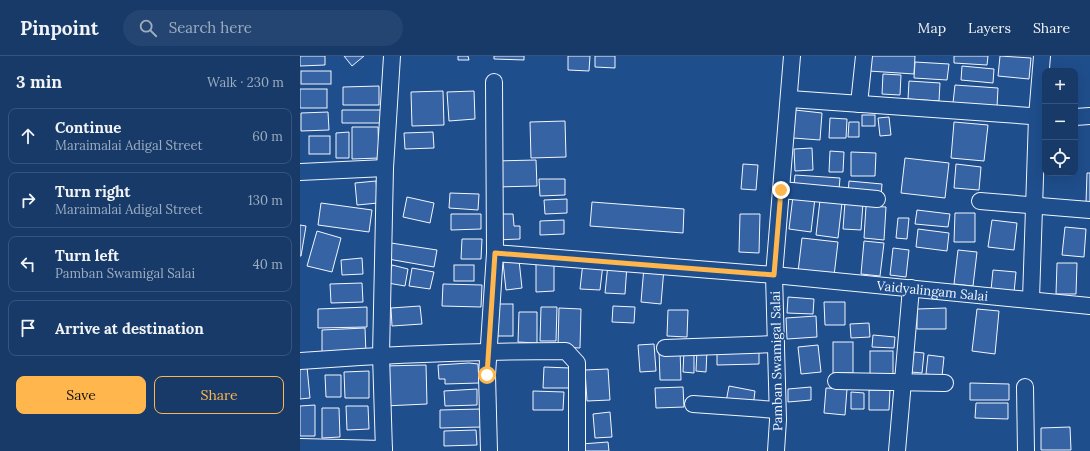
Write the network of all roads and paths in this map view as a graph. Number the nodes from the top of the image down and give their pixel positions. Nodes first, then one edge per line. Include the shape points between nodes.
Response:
1 (392, 56) edge
2 (792, 56) edge
3 (864, 56) edge
4 (1042, 56) edge
5 (494, 82) dead end
6 (790, 99) junction
7 (859, 104) junction
8 (1090, 116) edge
9 (1041, 117) edge
10 (1078, 117) edge
11 (385, 168) junction
12 (300, 172) edge
13 (781, 190) junction
14 (877, 199) dead end
15 (980, 201) dead end
16 (1035, 206) junction
17 (1090, 210) edge
18 (495, 253) junction
19 (774, 275) junction
20 (911, 288) junction
21 (1031, 299) junction
22 (1090, 306) edge
23 (776, 344) junction
24 (665, 348) dead end
25 (488, 351) junction
26 (381, 355) junction
27 (300, 361) edge
28 (836, 381) dead end
29 (902, 382) junction
30 (945, 383) dead end
31 (1025, 387) dead end
32 (693, 404) dead end
33 (777, 410) junction
34 (300, 447) edge
35 (384, 450) edge
36 (490, 451) edge
37 (577, 451) edge
38 (776, 451) edge
39 (896, 451) edge
40 (1026, 451) edge

1 - 11 street
2 - 6 street, Pamban Swamigal Salai
3 - 7 street
4 - 9 street
5 - 18 street
6 - 7 street
6 - 13 street, Pamban Swamigal Salai
7 - 9 street
8 - 10 street
9 - 16 street
11 - 12 street
11 - 26 street
13 - 14 street
13 - 19 street, Pamban Swamigal Salai
15 - 16 street
16 - 17 street
16 - 21 street
18 - 19 street, Vaidyalingam Salai
18 - 25 street
19 - 20 street, Vaidyalingam Salai
19 - 23 street, Pamban Swamigal Salai
20 - 21 street, Vaidyalingam Salai
20 - 29 street
21 - 22 street, Vaidyalingam Salai
23 - 24 street
23 - 33 street, Pamban Swamigal Salai
25 - 26 street
25 - 36 street
25 - 37 street via 566,351 578,363
26 - 27 street
26 - 35 street
28 - 29 street
29 - 30 street
29 - 39 street
31 - 40 street
32 - 33 street
33 - 38 street, Pamban Swamigal Salai
34 - 35 street

